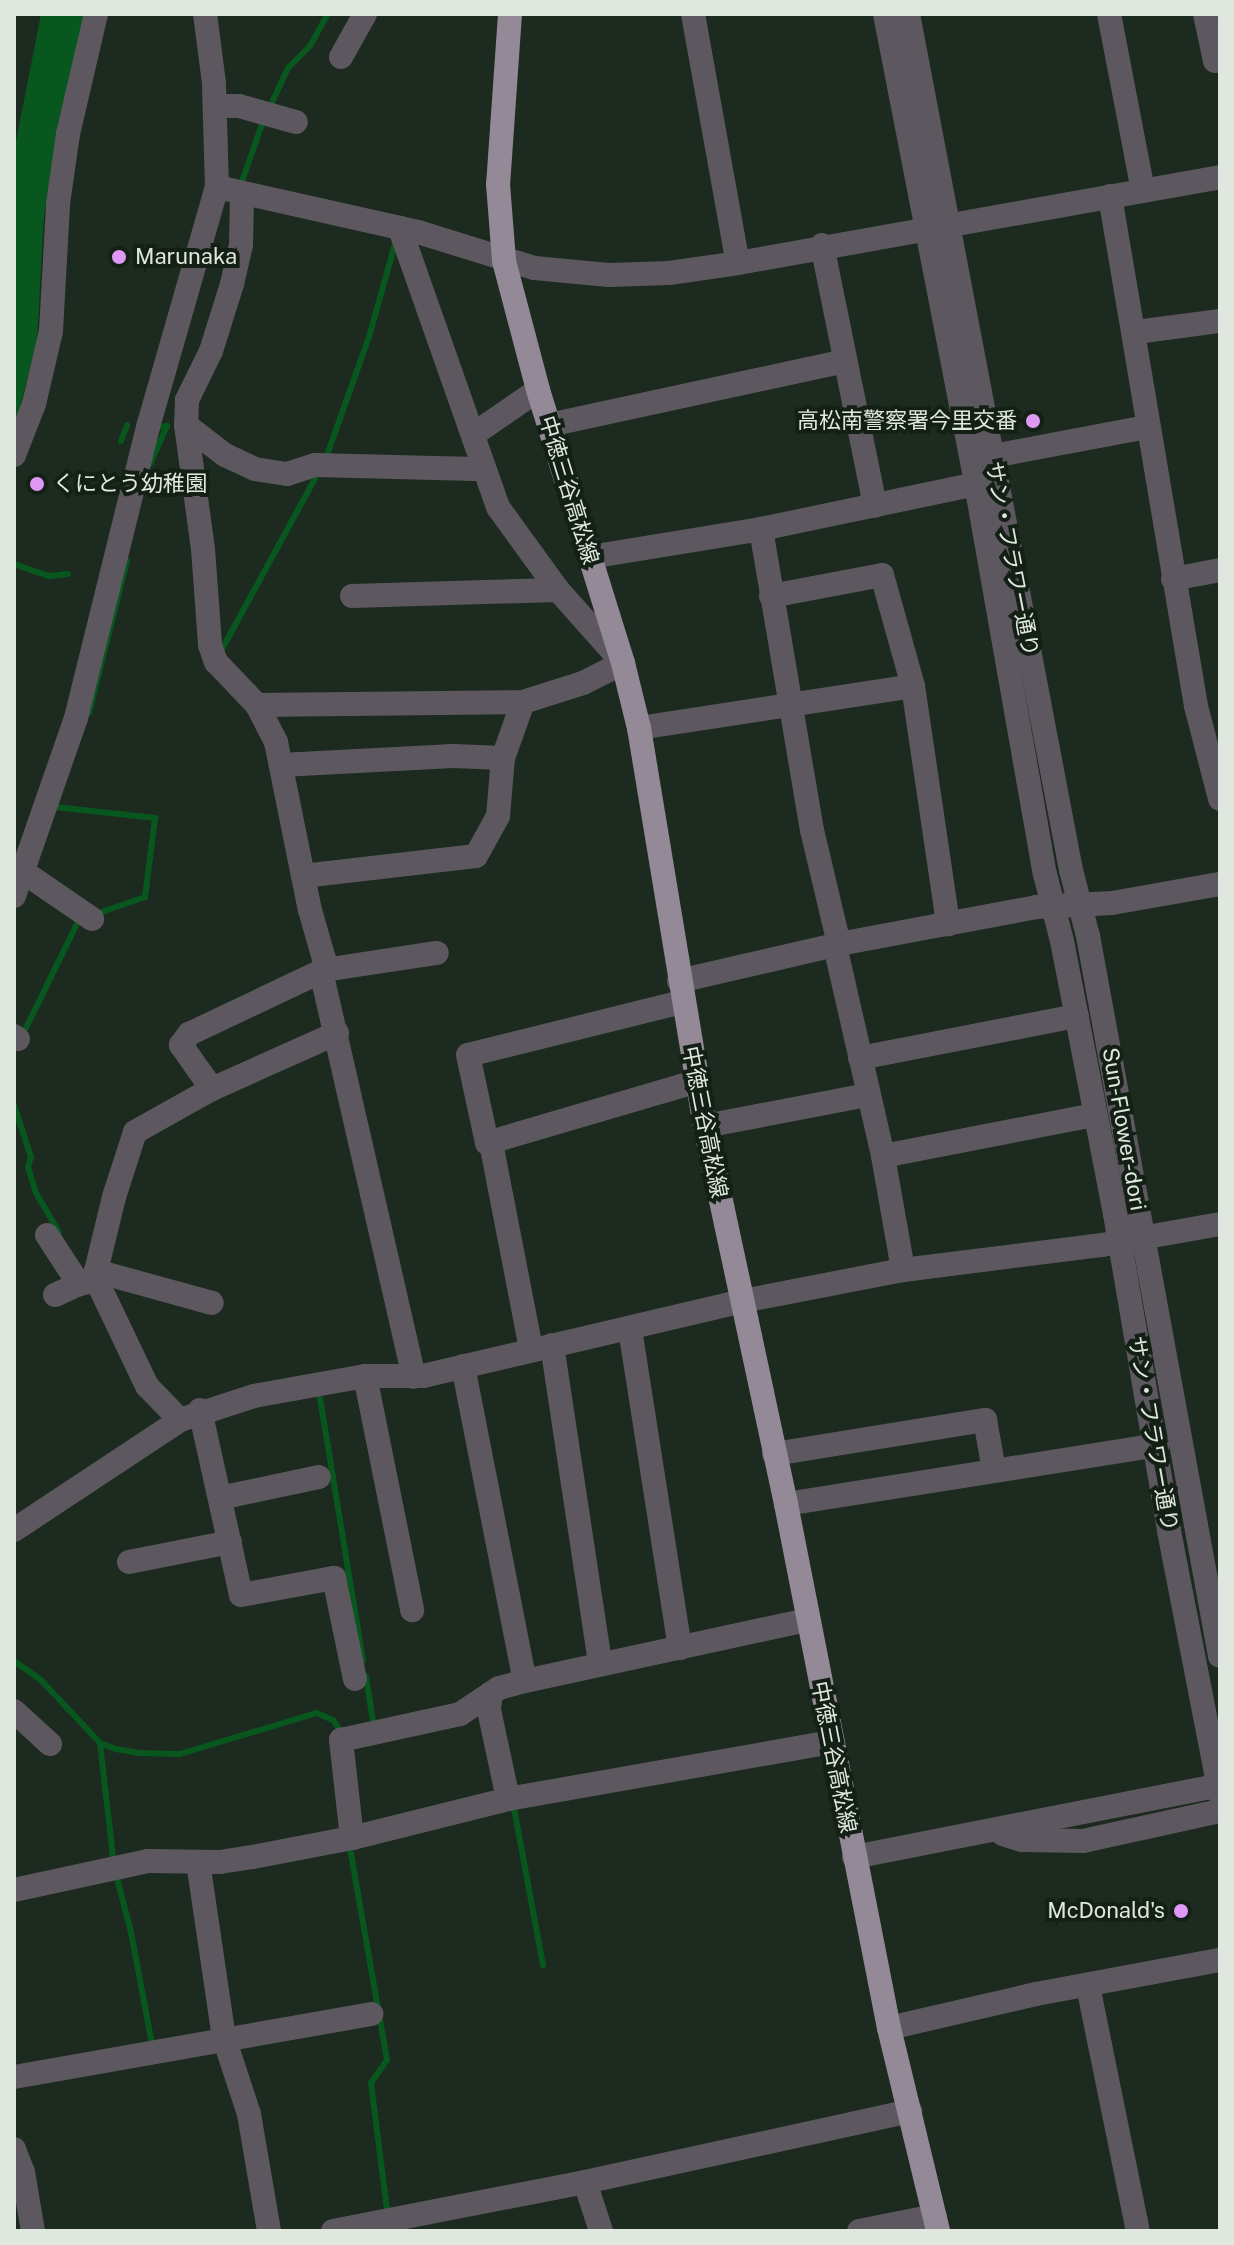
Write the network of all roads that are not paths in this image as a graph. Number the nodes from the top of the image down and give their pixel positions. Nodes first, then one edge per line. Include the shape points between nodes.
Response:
1 (96, 14) edge
2 (205, 14) edge
3 (365, 14) edge
4 (510, 14) edge
5 (693, 14) edge
6 (885, 14) edge
7 (908, 14) edge
8 (1109, 14) edge
9 (1205, 14) edge
10 (341, 57) dead end
11 (1215, 61) dead end
12 (215, 106) junction
13 (296, 122) dead end
14 (1220, 177) edge
15 (217, 187) junction
16 (1143, 191) junction
17 (242, 194) junction
18 (1110, 196) junction
19 (938, 226) junction
20 (400, 228) junction
21 (822, 245) junction
22 (504, 261) junction
23 (738, 263) junction
24 (1220, 321) edge
25 (1136, 332) junction
26 (845, 361) junction
27 (165, 366) junction
28 (193, 386) junction
29 (538, 390) junction
30 (186, 425) junction
31 (549, 425) junction
32 (1147, 427) junction
33 (474, 434) junction
34 (14, 455) edge
35 (980, 467) junction
36 (484, 469) junction
37 (875, 506) junction
38 (761, 529) junction
39 (590, 557) junction
40 (1220, 570) edge
41 (1173, 579) junction
42 (558, 590) junction
43 (352, 596) dead end
44 (771, 596) junction
45 (623, 663) junction
46 (913, 686) junction
47 (523, 702) junction
48 (1208, 704) edge
49 (257, 705) junction
50 (791, 705) junction
51 (639, 728) junction
52 (503, 758) junction
53 (281, 765) junction
54 (1220, 799) edge
55 (22, 871) junction
56 (303, 876) junction
57 (1220, 884) edge
58 (14, 896) edge
59 (1080, 905) junction
60 (1055, 906) junction
61 (92, 919) dead end
62 (948, 924) junction
63 (837, 945) junction
64 (437, 953) dead end
65 (324, 970) junction
66 (680, 992) junction
67 (1077, 1016) junction
68 (337, 1033) junction
69 (860, 1058) junction
70 (697, 1081) junction
71 (212, 1089) junction
72 (867, 1095) junction
73 (1094, 1115) junction
74 (705, 1126) junction
75 (491, 1143) junction
76 (883, 1156) junction
77 (1220, 1224) edge
78 (47, 1235) dead end
79 (1131, 1239) junction
80 (903, 1270) junction
81 (91, 1279) junction
82 (55, 1295) dead end
83 (742, 1301) junction
84 (212, 1303) dead end
85 (630, 1329) junction
86 (542, 1347) junction
87 (463, 1366) junction
88 (365, 1376) junction
89 (414, 1377) junction
90 (190, 1415) junction
91 (1157, 1445) junction
92 (774, 1454) junction
93 (994, 1470) junction
94 (319, 1477) dead end
95 (220, 1498) junction
96 (786, 1504) junction
97 (14, 1530) edge
98 (230, 1542) junction
99 (1211, 1558) edge
100 (129, 1562) dead end
101 (412, 1610) dead end
102 (806, 1620) junction
103 (680, 1648) junction
104 (1220, 1656) edge
105 (600, 1664) junction
106 (355, 1679) dead end
107 (525, 1681) junction
108 (491, 1693) junction
109 (14, 1711) edge
110 (832, 1742) junction
111 (50, 1744) dead end
112 (1219, 1788) edge
113 (508, 1799) junction
114 (1220, 1811) edge
115 (992, 1832) junction
116 (352, 1838) junction
117 (854, 1857) junction
118 (198, 1862) junction
119 (14, 1890) edge
120 (1220, 1960) edge
121 (1088, 1986) junction
122 (371, 2014) dead end
123 (889, 2028) junction
124 (224, 2038) junction
125 (14, 2077) edge
126 (910, 2111) junction
127 (14, 2149) edge
128 (585, 2182) junction
129 (20, 2195) edge
130 (937, 2224) edge
131 (390, 2226) edge
132 (33, 2231) edge
133 (269, 2231) edge
134 (333, 2231) edge
135 (601, 2231) edge
136 (859, 2231) edge
137 (1138, 2231) edge

1 - 34 street via 60,190 51,331 34,404
2 - 12 street
3 - 10 street
4 - 22 main road, 中徳三谷高松線 via 498,184
5 - 23 street
6 - 19 street
7 - 19 street
8 - 16 street
9 - 11 street
12 - 13 street via 239,106
12 - 15 street
14 - 16 street
15 - 17 street
15 - 27 street
16 - 18 street
17 - 20 street
17 - 28 street via 241,245 232,284 211,351
18 - 19 street
18 - 25 street
19 - 21 street
19 - 35 street, サン・フラワー通り
20 - 22 street
20 - 33 street
21 - 23 street
21 - 26 street
22 - 23 street via 609,275
22 - 29 main road, 中徳三谷高松線
24 - 25 street
25 - 32 street
26 - 31 street
26 - 37 street
27 - 28 street
27 - 55 street via 76,718
28 - 30 street
29 - 31 main road, 中徳三谷高松線
29 - 33 street
30 - 36 street via 225,455 255,469 287,474 315,465
30 - 49 street via 210,645 216,662
31 - 39 main road, 中徳三谷高松線
32 - 35 street
32 - 41 street
33 - 36 street
35 - 37 street
35 - 59 street, Sun-Flower-dori
35 - 60 street via 1045,874
36 - 42 street via 498,507
37 - 38 street
38 - 39 street
38 - 44 street
39 - 45 main road, 中徳三谷高松線
40 - 41 street
41 - 48 street
42 - 43 street
42 - 45 street
44 - 46 street via 882,575
44 - 50 street
45 - 47 street via 583,683
45 - 51 main road, 中徳三谷高松線
46 - 50 street
46 - 62 street
47 - 49 street
47 - 52 street
48 - 54 street
49 - 53 street
50 - 51 street
50 - 63 street
51 - 66 main road, 中徳三谷高松線
52 - 53 street
52 - 56 street via 498,816 476,856
53 - 56 street
55 - 58 street
55 - 61 street
56 - 65 street
57 - 59 street
59 - 60 street
59 - 79 street, Sun-Flower-dori
60 - 62 street
60 - 67 street
62 - 63 street
63 - 66 street
63 - 69 street
64 - 65 street
65 - 68 street
65 - 71 street via 189,1034 181,1045
66 - 70 main road, 中徳三谷高松線
66 - 75 street via 468,1055
67 - 69 street
67 - 73 street, サン・フラワー通り
68 - 71 street
68 - 89 street
69 - 72 street
70 - 74 main road, 中徳三谷高松線
70 - 75 street
71 - 81 street via 135,1132
72 - 74 street
72 - 76 street
73 - 76 street
73 - 79 street, サン・フラワー通り
74 - 83 main road, 中徳三谷高松線
75 - 86 street
76 - 80 street
77 - 79 street
78 - 81 street
79 - 80 street
79 - 91 street, サン・フラワー通り
79 - 99 street, サン・フラワー通り
80 - 83 street
81 - 82 street
81 - 84 street
81 - 90 street via 147,1386
83 - 85 street
83 - 92 main road, 中徳三谷高松線
85 - 86 street
85 - 103 street
86 - 87 street
86 - 105 street
87 - 89 street
87 - 107 street
88 - 89 street
88 - 90 street via 254,1396
88 - 101 street
90 - 95 street
90 - 97 street
91 - 93 street
91 - 112 street, サン・フラワー通り
92 - 93 street via 985,1420
92 - 96 main road, 中徳三谷高松線
93 - 96 street
94 - 95 street
95 - 98 street
96 - 102 main road, 中徳三谷高松線
98 - 100 street
98 - 106 street via 241,1595 334,1578
99 - 104 street, サン・フラワー通り
102 - 103 street
102 - 110 main road, 中徳三谷高松線
103 - 105 street
105 - 107 street
107 - 108 street
108 - 113 street via 489,1710
108 - 116 street via 460,1714 341,1740
109 - 111 street
110 - 113 street
110 - 117 main road, 中徳三谷高松線
112 - 115 street
113 - 116 street
114 - 115 street via 1083,1841 1022,1840
115 - 117 street
116 - 118 street via 231,1861
117 - 123 main road, 中徳三谷高松線
118 - 119 street via 148,1861
118 - 124 street
120 - 121 street
121 - 123 street
121 - 137 street
122 - 124 street
123 - 126 main road, 中徳三谷高松線
124 - 125 street
124 - 133 street via 249,2114
126 - 128 street
126 - 130 main road, 中徳三谷高松線
127 - 129 street
128 - 131 street
128 - 135 street
129 - 132 street
130 - 136 street
131 - 134 street

